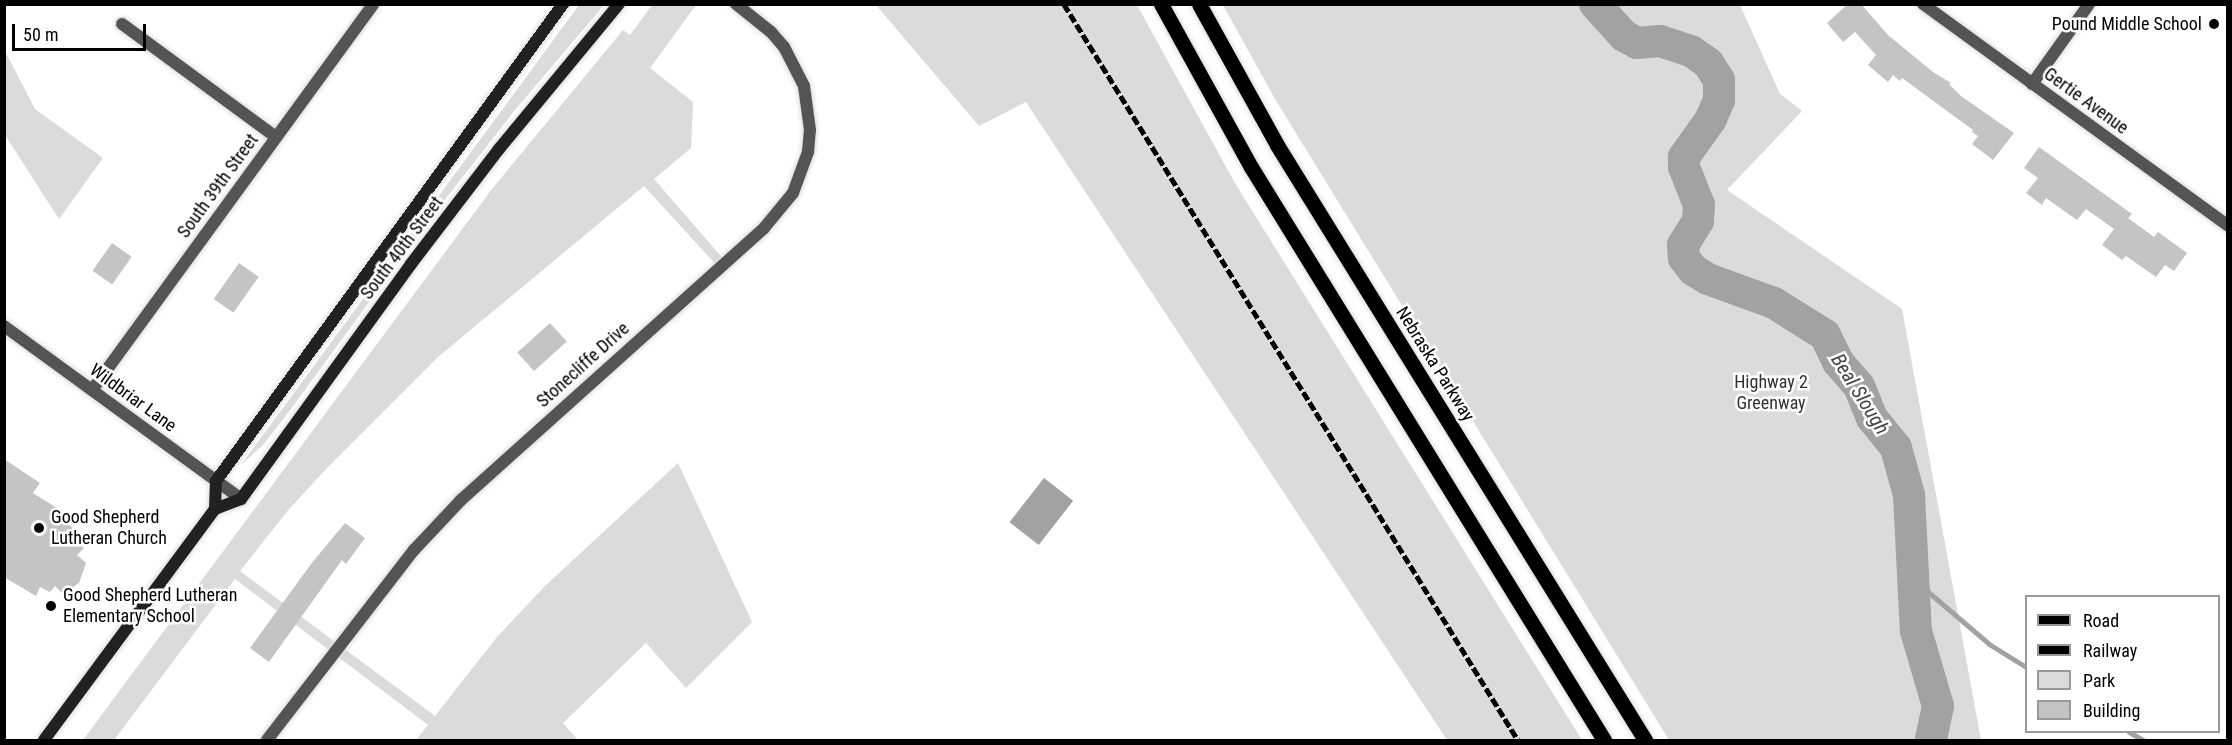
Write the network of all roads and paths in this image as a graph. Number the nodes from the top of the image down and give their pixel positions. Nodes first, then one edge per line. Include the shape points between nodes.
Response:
1 (373, 4) edge
2 (563, 4) edge
3 (619, 4) edge
4 (736, 4) edge
5 (1161, 4) edge
6 (1199, 4) edge
7 (1923, 4) edge
8 (2089, 4) edge
9 (123, 24) dead end
10 (2032, 84) junction
11 (276, 137) junction
12 (2228, 226) edge
13 (4, 326) edge
14 (92, 390) junction
15 (216, 481) junction
16 (241, 499) junction
17 (215, 509) junction
18 (44, 741) edge
19 (267, 741) edge
20 (1604, 741) edge
21 (1645, 741) edge

1 - 11 street, South 39th Street
2 - 15 main road, South 40th Street
3 - 16 main road, South 40th Street via 499,149 411,264
4 - 19 street, Stonecliffe Drive via 784,47 804,86 810,130 808,152 793,193 764,228 460,500 414,550
5 - 20 main road via 1251,167
6 - 21 main road, Nebraska Parkway via 1277,145
7 - 10 street, Gertie Avenue
8 - 10 street
9 - 11 street
10 - 12 street, Gertie Avenue
11 - 14 street, South 39th Street
13 - 14 street, Wildbriar Lane
14 - 15 street, Wildbriar Lane
15 - 16 street, Wildbriar Lane
15 - 17 main road
16 - 17 main road
17 - 18 main road

